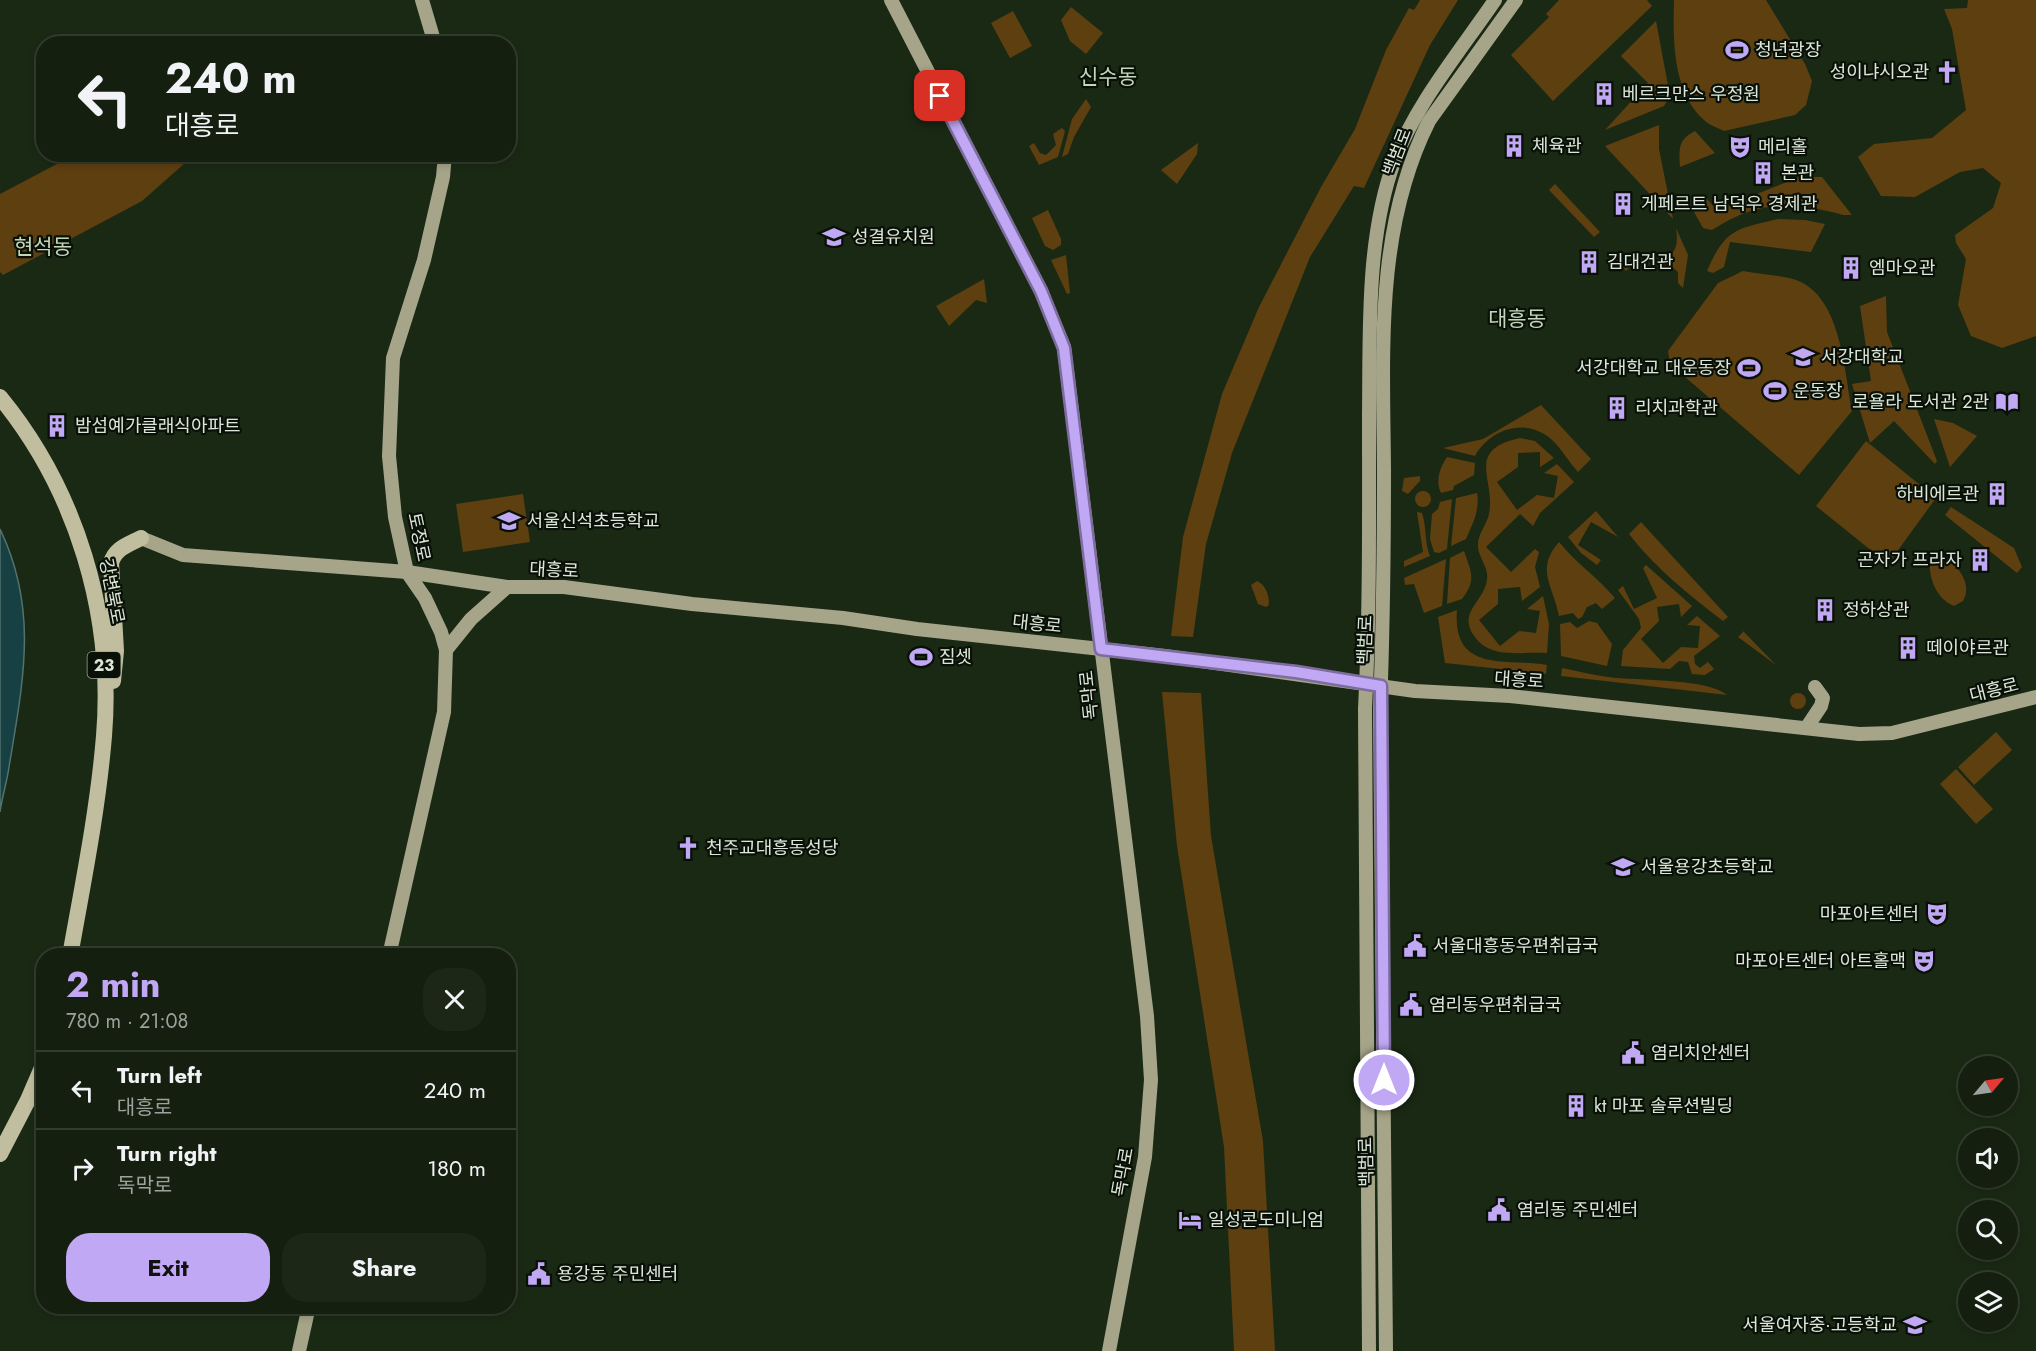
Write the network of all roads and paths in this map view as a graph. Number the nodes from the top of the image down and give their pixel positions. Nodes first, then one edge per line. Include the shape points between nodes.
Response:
1 (422, 0) edge
2 (891, 0) edge
3 (1495, 0) edge
4 (1516, 0) edge
5 (1481, 21) junction
6 (433, 36) edge
7 (1484, 45) junction
8 (1442, 78) junction
9 (1443, 101) junction
10 (444, 162) edge
11 (0, 397) edge
12 (141, 538) joint
13 (407, 572) junction
14 (507, 587) junction
15 (1101, 649) junction
16 (446, 650) junction
17 (1366, 683) junction
18 (1381, 686) junction
19 (1815, 687) dead end
20 (2036, 698) edge
21 (105, 699) junction
22 (1807, 727) junction
23 (1365, 733) junction
24 (1380, 733) junction
25 (71, 948) edge
26 (390, 948) edge
27 (36, 1082) edge
28 (0, 1154) edge
29 (307, 1314) edge
30 (299, 1351) edge
31 (1109, 1351) edge
32 (1369, 1351) edge
33 (1386, 1351) edge

1 - 6 main road
2 - 15 main road, 독막로 via 1041,291 1064,348
3 - 5 main road, 백범로
4 - 7 main road, 백범로
5 - 7 main road via 1471,46 1476,51
5 - 8 main road, 백범로
7 - 9 main road, 백범로
8 - 9 main road via 1447,87
8 - 17 main road, 백범로 via 1401,143 1386,188 1376,248 1370,347
9 - 18 main road, 백범로 via 1411,160 1392,234 1383,349
10 - 13 main road, 토정로 via 424,260 393,358 389,456 395,517
11 - 21 highway, 강변북로 / 23 via 24,427 74,521 88,565 104,648
12 - 13 main road, 대흥로 via 183,555
12 - 21 highway via 118,549 111,562 116,651 113,680
13 - 14 main road, 대흥로
13 - 16 main road, 토정로 via 425,598
14 - 15 main road, 대흥로 via 564,587
14 - 16 main road via 471,619
15 - 17 main road, 대흥로
15 - 31 main road, 독막로 via 1147,1016 1151,1080 1145,1156
16 - 26 main road, 토정로 via 444,712
17 - 18 main road, 대흥로
17 - 23 main road, 백범로
18 - 22 main road, 대흥로
18 - 24 main road, 백범로
19 - 22 main road via 1823,698
20 - 22 main road, 대흥로 via 1892,733 1859,734
21 - 25 highway, 강변북로 / 23 via 104,736
23 - 24 main road
23 - 32 main road, 백범로
24 - 33 main road, 백범로
27 - 28 highway
29 - 30 main road

